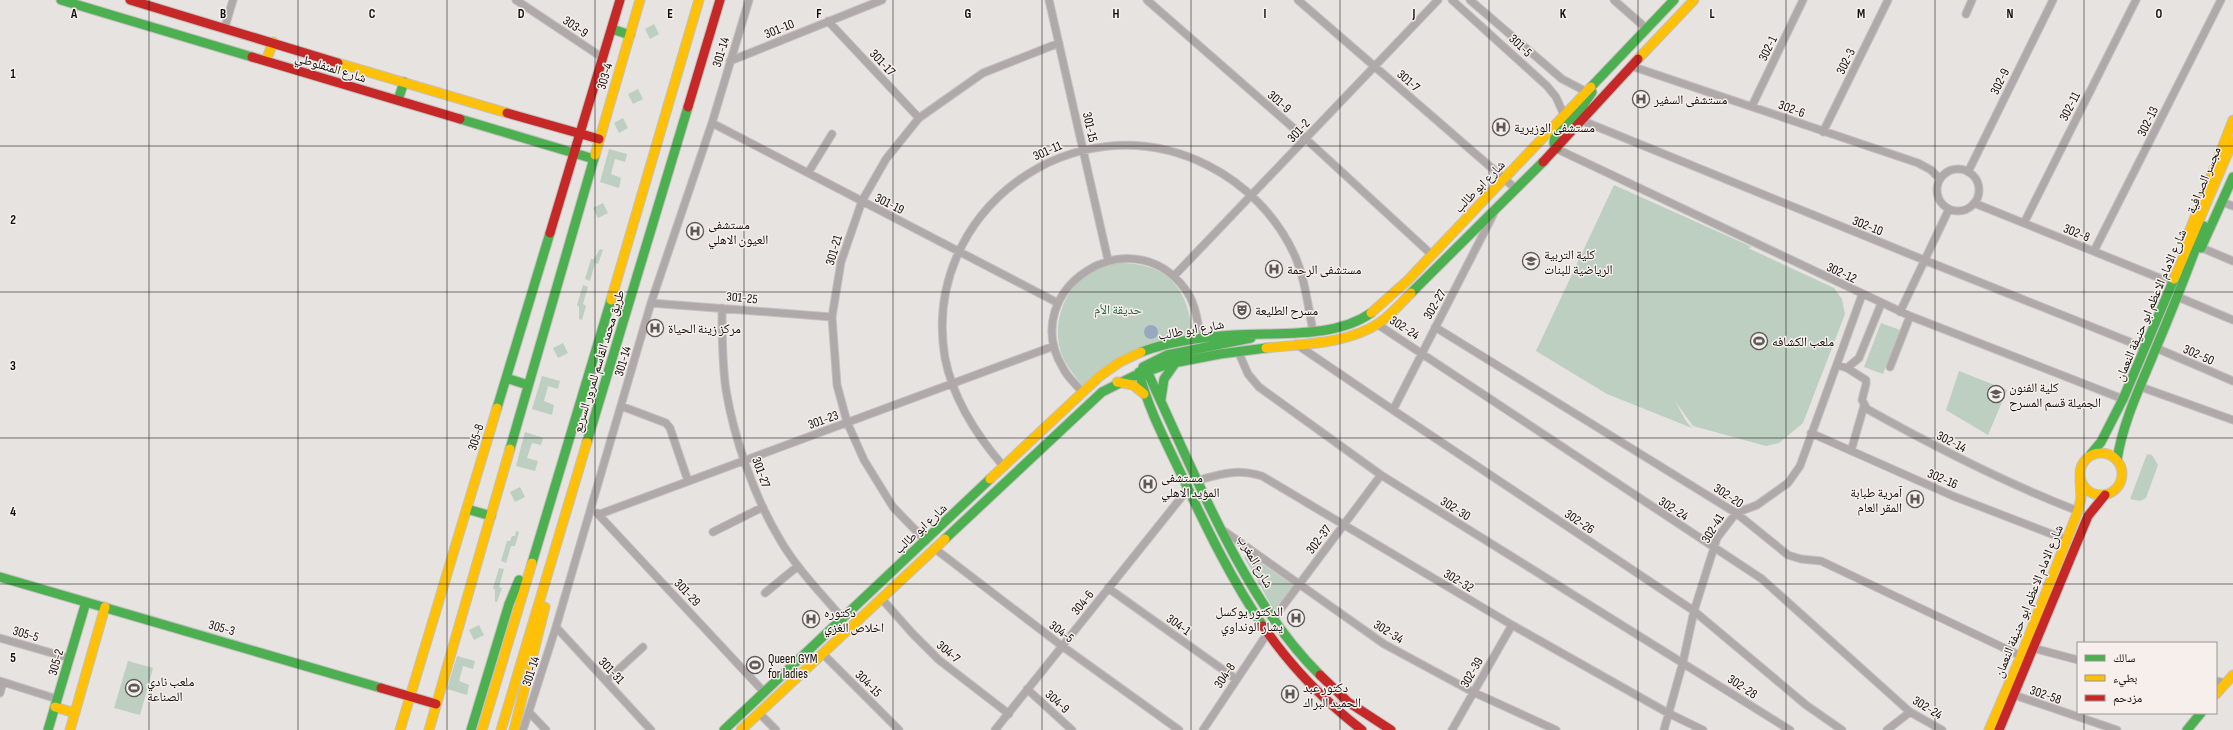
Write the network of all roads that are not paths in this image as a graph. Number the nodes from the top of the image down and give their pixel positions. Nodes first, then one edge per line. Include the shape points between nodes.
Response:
1 (61, 0) edge
2 (130, 0) edge
3 (233, 0) edge
4 (516, 0) edge
5 (620, 0) edge
6 (640, 0) edge
7 (699, 0) edge
8 (720, 0) edge
9 (749, 0) edge
10 (882, 0) edge
11 (1049, 0) edge
12 (1147, 0) edge
13 (1298, 0) edge
14 (1438, 0) edge
15 (1452, 0) edge
16 (1470, 0) edge
17 (1614, 0) edge
18 (1674, 0) edge
19 (1694, 0) edge
20 (1803, 0) edge
21 (1888, 0) edge
22 (1972, 0) edge
23 (2053, 0) edge
24 (2136, 0) edge
25 (2221, 0) edge
26 (1966, 14) dead end
27 (828, 21) junction
28 (225, 27) junction
29 (612, 29) junction
30 (1647, 29) junction
31 (630, 35) junction
32 (273, 42) junction
33 (1518, 42) junction
34 (1059, 43) junction
35 (1510, 50) junction
36 (1620, 57) junction
37 (603, 58) junction
38 (730, 60) junction
39 (266, 61) junction
40 (1375, 66) junction
41 (1631, 66) junction
42 (1600, 78) junction
43 (404, 82) junction
44 (1587, 92) junction
45 (398, 100) junction
46 (484, 106) junction
47 (1752, 106) junction
48 (1564, 115) junction
49 (920, 118) junction
50 (2233, 120) edge
51 (1583, 121) junction
52 (712, 123) junction
53 (479, 124) junction
54 (1823, 132) junction
55 (580, 133) junction
56 (832, 134) dead end
57 (600, 139) junction
58 (1306, 139) junction
59 (2233, 141) edge
60 (1084, 149) junction
61 (1557, 149) junction
62 (574, 152) junction
63 (2233, 156) edge
64 (594, 159) junction
65 (1968, 172) junction
66 (808, 173) junction
67 (2233, 176) edge
68 (1504, 179) junction
69 (1940, 179) junction
70 (1516, 189) junction
71 (1252, 196) junction
72 (862, 201) junction
73 (2222, 202) junction
74 (1974, 203) junction
75 (2233, 206) edge
76 (1496, 208) junction
77 (1949, 208) junction
78 (2024, 223) junction
79 (2200, 229) junction
80 (2202, 248) junction
81 (2094, 251) junction
82 (959, 252) junction
83 (1431, 254) junction
84 (1108, 260) junction
85 (1924, 260) junction
86 (2233, 261) edge
87 (1174, 276) junction
88 (2173, 279) junction
89 (2184, 279) junction
90 (1862, 295) junction
91 (2178, 297) junction
92 (651, 302) junction
93 (1058, 303) junction
94 (1881, 304) junction
95 (722, 308) junction
96 (1900, 312) junction
97 (1910, 316) junction
98 (832, 317) junction
99 (2233, 320) edge
100 (1378, 324) junction
101 (1435, 327) junction
102 (1313, 331) junction
103 (1264, 333) junction
104 (1201, 338) junction
105 (1296, 344) junction
106 (1054, 346) junction
107 (2145, 348) junction
108 (2156, 348) junction
109 (1238, 351) junction
110 (1422, 353) junction
111 (1177, 361) junction
112 (1121, 362) junction
113 (1837, 365) junction
114 (1890, 367) dead end
115 (1847, 368) junction
116 (1143, 369) junction
117 (506, 378) junction
118 (2233, 381) edge
119 (1117, 382) junction
120 (953, 384) junction
121 (528, 385) junction
122 (2141, 386) junction
123 (1082, 392) junction
124 (1144, 394) junction
125 (1161, 399) junction
126 (2123, 399) junction
127 (621, 406) junction
128 (1864, 406) junction
129 (1393, 410) junction
130 (2233, 420) edge
131 (847, 422) junction
132 (1811, 434) junction
133 (1851, 451) junction
134 (2091, 454) junction
135 (745, 460) junction
136 (2117, 460) junction
137 (1004, 467) junction
138 (1381, 475) junction
139 (1199, 480) junction
140 (2080, 480) junction
141 (688, 481) junction
142 (1188, 489) junction
143 (2105, 495) junction
144 (763, 506) junction
145 (467, 509) junction
146 (591, 511) junction
147 (2078, 511) junction
148 (1736, 513) junction
149 (600, 514) junction
150 (491, 516) junction
151 (1343, 526) junction
152 (1224, 531) junction
153 (713, 532) dead end
154 (2067, 540) junction
155 (926, 541) junction
156 (934, 548) junction
157 (1713, 548) junction
158 (533, 555) junction
159 (798, 566) junction
160 (550, 568) junction
161 (1246, 572) junction
162 (0, 577) edge
163 (1233, 580) junction
164 (1299, 585) junction
165 (1108, 588) junction
166 (765, 593) dead end
167 (881, 598) junction
168 (86, 602) junction
169 (105, 607) junction
170 (1694, 611) junction
171 (1274, 618) junction
172 (843, 619) junction
173 (1512, 625) junction
174 (556, 627) junction
175 (1266, 634) junction
176 (0, 638) edge
177 (1062, 646) junction
178 (643, 647) dead end
179 (2034, 648) junction
180 (822, 653) junction
181 (2021, 656) junction
182 (69, 658) junction
183 (2077, 660) edge
184 (1683, 662) junction
185 (2233, 675) edge
186 (1236, 679) junction
187 (606, 681) junction
188 (2, 682) edge
189 (2221, 682) edge
190 (1027, 690) junction
191 (764, 692) junction
192 (1474, 692) junction
193 (2217, 692) edge
194 (0, 693) edge
195 (2014, 695) junction
196 (410, 696) junction
197 (56, 703) junction
198 (436, 704) junction
199 (529, 712) junction
200 (1910, 712) junction
201 (74, 713) junction
202 (759, 713) junction
203 (1668, 713) junction
204 (1009, 714) junction
205 (2200, 714) edge
206 (48, 730) edge
207 (70, 730) edge
208 (400, 730) edge
209 (429, 730) edge
210 (471, 730) edge
211 (482, 730) edge
212 (501, 730) edge
213 (514, 730) edge
214 (523, 730) edge
215 (546, 730) edge
216 (651, 730) edge
217 (724, 730) edge
218 (741, 730) edge
219 (776, 730) edge
220 (899, 730) edge
221 (995, 730) edge
222 (1072, 730) edge
223 (1179, 730) edge
224 (1203, 730) edge
225 (1362, 730) edge
226 (1391, 730) edge
227 (1452, 730) edge
228 (1556, 730) edge
229 (1664, 730) edge
230 (1703, 730) edge
231 (1790, 730) edge
232 (1842, 730) edge
233 (1887, 730) edge
234 (1942, 730) edge
235 (1989, 730) edge
236 (1999, 730) edge
237 (2117, 730) edge
238 (2188, 730) edge

1 - 39 main road, شارع المنفلوطي
2 - 28 main road, شارع المنفلوطي
3 - 28 street
4 - 37 street, 303-9
5 - 29 main road, 303-4
6 - 31 main road, 303-4
7 - 158 main road, طريق محمد القاسم للمرور السريع
8 - 160 main road, طريق محمد القاسم للمرور السريع
9 - 38 street, 301-14
10 - 27 street, 301-10
11 - 34 street, 301-15
12 - 58 street, 301-9
13 - 40 street, 301-7
14 - 40 street, 301-2
15 - 35 street, 301-5
16 - 33 street, 301-5
17 - 30 street
18 - 30 main road, شارع ابو طالب
19 - 41 main road, شارع ابو طالب
20 - 47 street, 302-1
21 - 54 street, 302-3
22 - 26 street
23 - 65 street, 302-9
24 - 78 street, 302-11
25 - 81 street, 302-13
27 - 38 street, 301-10
27 - 49 street, 301-17
28 - 32 main road, شارع المنفلوطي
29 - 31 main road
29 - 37 main road, 303-4
30 - 36 main road, شارع ابو طالب
31 - 57 main road, 303-4
32 - 39 main road
32 - 43 main road, شارع المنفلوطي
33 - 35 street
33 - 44 street, 301-5 via 1562,79
34 - 49 street, 301-21 via 983,73
34 - 60 street, 301-15
35 - 48 street, 301-5 via 1547,86 1556,97
36 - 41 main road
36 - 42 main road, شارع ابو طالب
37 - 55 main road, 303-4
38 - 52 street, 301-14
39 - 45 main road, شارع المنفلوطي
40 - 58 street, 301-2
40 - 68 street, 301-7
41 - 47 street, 302-6
41 - 51 main road, شارع ابو طالب
42 - 44 main road, شارع ابو طالب
42 - 61 main road via 1583,106 1555,136 1554,143
43 - 45 main road
43 - 46 main road, شارع المنفلوطي
44 - 48 main road, شارع ابو طالب
45 - 53 main road, شارع المنفلوطي
46 - 53 main road
46 - 55 main road, شارع المنفلوطي
47 - 54 street, 302-6
48 - 68 main road, شارع ابو طالب
49 - 72 street, 301-21 via 886,159
50 - 88 main road
51 - 61 main road, شارع ابو طالب
51 - 85 street, 302-10
52 - 66 street, 301-19
52 - 92 street, 301-14
53 - 62 main road, شارع المنفلوطي
54 - 69 street, 302-6 via 1918,163 1932,170
55 - 57 main road, شارع المنفلوطي
55 - 62 main road, 303-4
56 - 66 street
57 - 64 main road, 303-4
58 - 71 street, 301-2
58 - 83 street, 301-9
59 - 79 main road, مجسر الصرافية
60 - 71 street, 301-11 via 1127,145 1175,152 1213,168
60 - 82 street, 301-11 via 1040,166 1010,186 985,211
60 - 84 street, 301-15
61 - 70 main road, شارع ابو طالب
61 - 90 street, 302-12
62 - 64 main road, شارع المنفلوطي
62 - 117 main road, 305-8
63 - 79 main road, مجسر الصرافية
64 - 121 main road
65 - 69 street via 1956,169
65 - 74 street via 1977,182 1978,196
66 - 72 street, 301-19
67 - 73 main road
68 - 70 street, 301-7
68 - 83 main road, شارع ابو طالب
69 - 77 street via 1939,199
70 - 76 main road, شارع ابو طالب
71 - 87 street, 301-2
71 - 102 street, 301-11 via 1277,225 1293,252 1303,282
72 - 82 street, 301-19
72 - 98 street, 301-21 via 841,262
73 - 75 street
73 - 80 main road
74 - 77 street via 1963,210
74 - 78 street, 302-8
76 - 100 main road, شارع ابو طالب
76 - 101 street, 302-27
77 - 85 street
78 - 81 street, 302-8
79 - 88 main road, شارع الامام الاعظم ابو حنيفة النعمان
79 - 89 main road, شارع الامام الاعظم ابو حنيفة النعمان
80 - 86 street
80 - 89 main road
81 - 88 street, 302-8
82 - 93 street, 301-19
82 - 120 street, 301-11 via 946,290 943,317 945,358
83 - 102 main road, شارع ابو طالب via 1372,312 1341,326
84 - 87 street via 1143,260
84 - 93 street via 1090,267 1076,278
85 - 96 street
85 - 107 street, 302-10
87 - 104 street via 1186,289 1195,306
88 - 107 main road, شارع الامام الاعظم ابو حنيفة النعمان
89 - 91 main road, شارع الامام الاعظم ابو حنيفة النعمان
90 - 94 street, 302-12
90 - 113 street, 302-41
91 - 99 street
91 - 108 main road, شارع الامام الاعظم ابو حنيفة النعمان
92 - 95 street, 301-25
92 - 127 street, 301-14
93 - 106 street via 1053,324
94 - 96 street, 302-12
94 - 115 street via 1859,358
95 - 98 street, 301-25
95 - 135 street, 301-27 via 726,390
96 - 97 street, 302-12
97 - 114 street
97 - 126 street, 302-12
98 - 131 street, 301-21 via 837,385
100 - 105 main road, شارع ابو طالب via 1347,336
100 - 110 street, 302-24
101 - 110 street, 302-27
101 - 148 street, 302-20
102 - 103 main road, شارع ابو طالب
103 - 104 main road, شارع ابو طالب
103 - 116 main road via 1244,340 1167,355
104 - 112 main road, شارع ابو طالب via 1142,352
105 - 109 main road, شارع ابو طالب
105 - 129 street, 302-26
106 - 120 street, 301-23
106 - 123 street via 1063,369
107 - 126 main road, شارع الامام الاعظم ابو حنيفة النعمان
108 - 118 street, 302-50
108 - 122 main road, شارع الامام الاعظم ابو حنيفة النعمان
109 - 111 main road, شارع ابو طالب
109 - 138 street, 302-30 via 1248,374 1258,386
110 - 129 street, 302-27
110 - 157 street, 302-24
111 - 116 main road, شارع ابو طالب
111 - 125 main road via 1163,380
112 - 116 main road via 1132,361
112 - 123 main road, شارع ابو طالب
113 - 115 street
113 - 132 street, 302-41
115 - 128 street via 1866,380 1862,400
116 - 119 main road, شارع ابو طالب
116 - 124 main road
116 - 125 main road, شارع المغرب
117 - 121 main road
117 - 145 main road, 305-8
119 - 124 main road via 1133,385
119 - 156 main road, شارع ابو طالب via 1089,402
120 - 131 street, 301-23
120 - 137 street, 301-11 via 972,425
121 - 150 main road
122 - 130 street
122 - 136 main road, شارع الامام الاعظم ابو حنيفة النعمان via 2120,441
123 - 137 main road, شارع ابو طالب
124 - 142 main road
125 - 139 main road, شارع المغرب
126 - 134 main road, شارع الامام الاعظم ابو حنيفة النعمان via 2101,442
127 - 141 street via 666,423
127 - 146 street, 301-14
128 - 133 street
128 - 147 street, 302-14 via 1953,455 2041,497
129 - 170 street, 302-26
131 - 135 street, 301-23
131 - 155 street, 301-21 via 864,460 893,507
132 - 133 street, 302-16
132 - 148 street, 302-41 via 1800,466 1788,483 1757,505
133 - 154 street, 302-16 via 1953,496
134 - 136 main road via 2105,453
134 - 140 main road via 2081,465
135 - 141 street, 301-23
135 - 144 street, 301-27
136 - 143 main road via 2121,466 2121,480 2114,491
137 - 155 main road, شارع ابو طالب
138 - 151 street, 302-37
138 - 184 street, 302-30
139 - 151 street, 302-32 via 1228,472 1244,471 1262,476
139 - 152 main road, شارع المغرب
140 - 143 main road via 2087,490
140 - 147 main road, شارع الامام الاعظم ابو حنيفة النعمان
141 - 149 street, 301-23
142 - 163 main road
142 - 165 street, 304-6
143 - 179 main road, شارع الامام الاعظم ابو حنيفة النعمان via 2088,516
144 - 153 street
144 - 159 street, 301-27 via 779,538
145 - 150 main road
145 - 196 main road, 305-8
146 - 149 street, 301-29
146 - 174 street, 301-14
147 - 154 main road, شارع الامام الاعظم ابو حنيفة النعمان
148 - 157 street, 302-41
148 - 181 street, 302-20 via 1788,555 1801,560 1820,561
149 - 191 street, 301-29
150 - 198 main road
151 - 164 street, 302-37
151 - 173 street, 302-32
152 - 161 main road, شارع المغرب
152 - 164 street, 302-34
154 - 181 main road, شارع الامام الاعظم ابو حنيفة النعمان
155 - 172 main road, شارع ابو طالب
156 - 167 main road, شارع ابو طالب
156 - 177 street, 304-5
157 - 170 street, 302-41
157 - 200 street, 302-24 via 1762,579
158 - 210 main road via 509,604
158 - 211 main road, طريق محمد القاسم للمرور السريع
159 - 166 street
159 - 172 street, 301-27
160 - 212 main road, طريق محمد القاسم للمرور السريع
160 - 213 main road via 544,612
161 - 163 main road
161 - 171 main road, شارع المغرب
162 - 168 main road, 305-3
163 - 175 main road
164 - 171 street, 302-37
164 - 192 street, 302-34 via 1384,644
165 - 177 street, 304-6
165 - 186 street, 304-1
167 - 180 main road, شارع ابو طالب
167 - 204 street, 304-7 via 939,660
168 - 169 main road, 305-3
168 - 182 main road, 305-2
169 - 196 main road, 305-3
169 - 201 main road
170 - 184 street, 302-41
170 - 232 street, 302-26 via 1806,705
171 - 226 main road, شارع المغرب via 1324,682 1349,704
172 - 191 main road, شارع ابو طالب
173 - 192 street, 302-39
173 - 203 street, 302-32
174 - 187 street, 301-31
174 - 199 street, 301-14
175 - 186 street, 304-8
175 - 225 main road via 1307,684 1342,716
176 - 182 street, 305-5
177 - 190 street, 304-6
177 - 223 street, 304-5
178 - 187 street
179 - 183 street
179 - 195 main road, شارع الامام الاعظم ابو حنيفة النعمان
180 - 202 main road, شارع ابو طالب
180 - 220 street, 304-15
181 - 235 main road, شارع الامام الاعظم ابو حنيفة النعمان
182 - 197 main road, 305-2
184 - 203 street, 302-41
184 - 231 street, 302-28
185 - 189 main road
186 - 224 street, 304-8
187 - 216 street, 301-31
188 - 194 street
188 - 197 street
189 - 193 main road
190 - 204 street, 304-6
190 - 222 street, 304-9
191 - 217 main road, شارع ابو طالب
192 - 227 street, 302-39
192 - 228 street, 302-34
195 - 236 main road, شارع الامام الاعظم ابو حنيفة النعمان
195 - 237 street, 302-58
196 - 198 main road, 305-3
196 - 208 main road, 305-8
197 - 201 main road
197 - 206 main road, 305-2
198 - 209 main road
199 - 214 street, 301-14
199 - 215 street
200 - 233 street
200 - 234 street, 302-24
201 - 207 main road
202 - 218 main road, شارع ابو طالب
202 - 219 street
203 - 229 street, 302-41
203 - 230 street, 302-32
204 - 221 street, 304-6
205 - 238 main road

